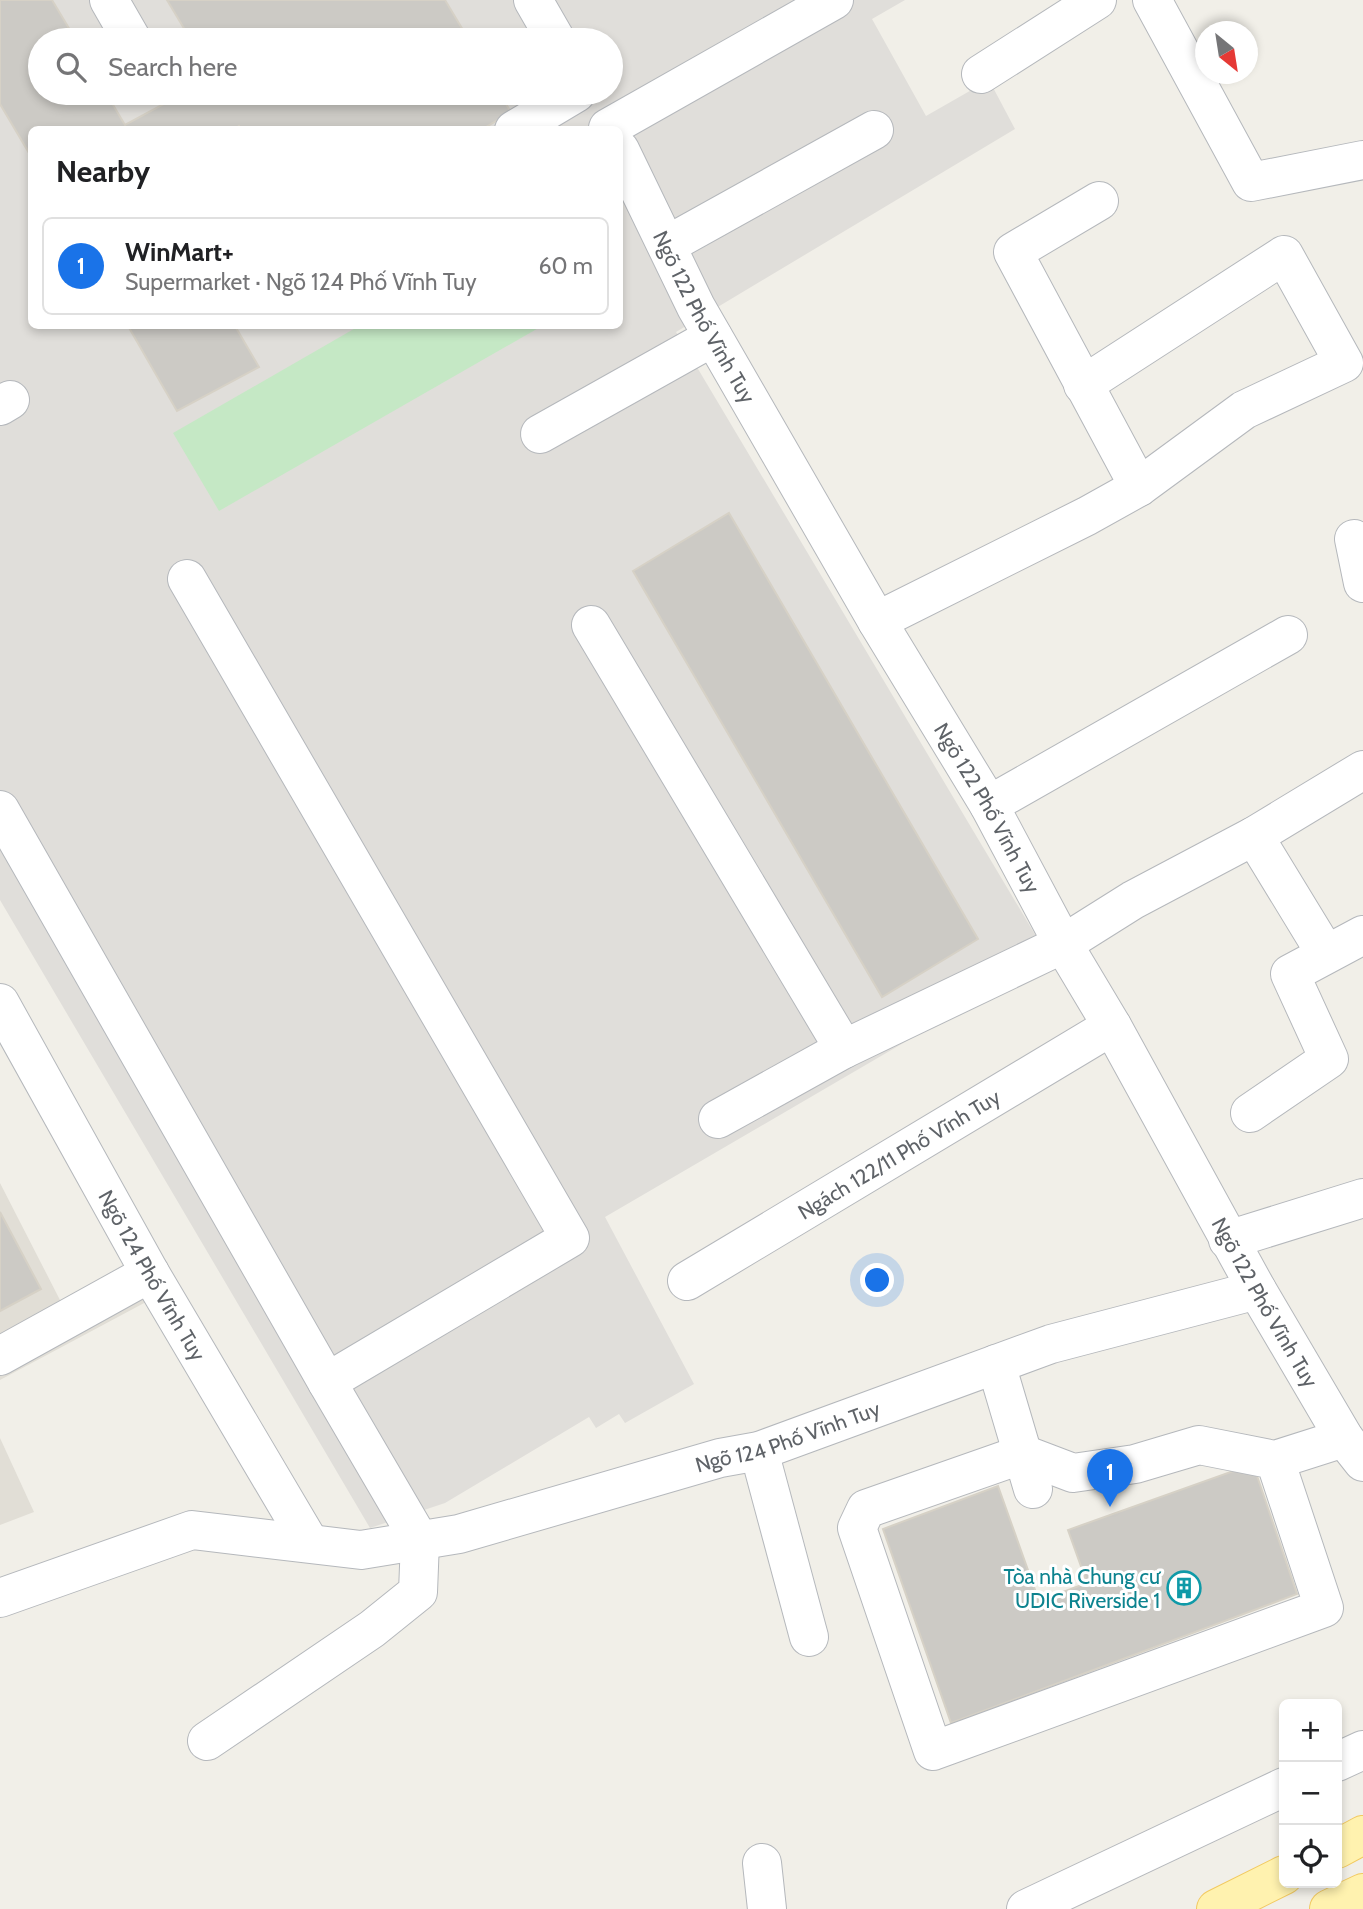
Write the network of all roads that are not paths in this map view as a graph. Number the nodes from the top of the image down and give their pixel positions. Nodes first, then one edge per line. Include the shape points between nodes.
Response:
1 (108, 0) edge
2 (533, 0) edge
3 (834, 0) edge
4 (1097, 0) edge
5 (1152, 0) edge
6 (125, 28) edge
7 (549, 28) edge
8 (981, 74) dead end
9 (556, 105) edge
10 (594, 105) edge
11 (521, 126) edge
12 (606, 126) edge
13 (623, 129) edge
14 (874, 130) dead end
15 (623, 158) edge
16 (1363, 160) edge
17 (1099, 201) dead end
18 (667, 245) junction
19 (713, 337) junction
20 (1083, 385) junction
21 (540, 434) dead end
22 (1139, 487) junction
23 (1354, 539) dead end
24 (187, 579) dead end
25 (1363, 583) edge
26 (877, 621) junction
27 (591, 625) dead end
28 (1288, 635) dead end
29 (1363, 770) edge
30 (989, 805) junction
31 (0, 810) edge
32 (1254, 836) junction
33 (1363, 935) edge
34 (1063, 944) junction
35 (1326, 954) junction
36 (0, 1003) edge
37 (1112, 1026) junction
38 (845, 1049) junction
39 (1250, 1113) dead end
40 (718, 1119) dead end
41 (1363, 1198) edge
42 (1228, 1240) junction
43 (150, 1273) junction
44 (687, 1281) dead end
45 (1257, 1290) junction
46 (0, 1356) edge
47 (996, 1364) junction
48 (327, 1382) junction
49 (1353, 1450) edge
50 (759, 1451) junction
51 (1275, 1461) junction
52 (1028, 1471) junction
53 (421, 1541) junction
54 (309, 1542) junction
55 (0, 1598) edge
56 (809, 1637) dead end
57 (207, 1741) dead end
58 (1363, 1750) edge
59 (1342, 1760) edge
60 (1279, 1789) edge
61 (1363, 1835) edge
62 (1342, 1846) edge
63 (762, 1863) dead end
64 (1279, 1878) edge
65 (1363, 1893) edge
66 (767, 1909) edge
67 (1026, 1909) edge
68 (1216, 1909) edge
69 (1329, 1909) edge

1 - 6 street
2 - 7 street
3 - 13 street
4 - 8 street
5 - 16 street via 1251,182
9 - 11 street
10 - 12 street, Ngõ 122 Phố Vĩnh Tuy
14 - 18 street
15 - 18 street, Ngõ 122 Phố Vĩnh Tuy
17 - 20 street via 1013,253
18 - 19 street, Ngõ 122 Phố Vĩnh Tuy
19 - 21 street
19 - 26 street, Ngõ 122 Phố Vĩnh Tuy
20 - 22 street
20 - 22 street via 1284,255 1344,363 1244,410
22 - 26 street
23 - 25 street
24 - 48 street via 570,1238
26 - 30 street, Ngõ 122 Phố Vĩnh Tuy
27 - 38 street
28 - 30 street
29 - 32 street
30 - 34 street, Ngõ 122 Phố Vĩnh Tuy
31 - 48 street
32 - 34 street via 1133,900
32 - 35 street
33 - 35 street
34 - 37 street, Ngõ 122 Phố Vĩnh Tuy
34 - 38 street
35 - 39 street via 1290,974 1329,1059
36 - 43 street, Ngõ 124 Phố Vĩnh Tuy
37 - 42 street, Ngõ 122 Phố Vĩnh Tuy
37 - 44 street, Ngách 122/11 Phố Vĩnh Tuy
38 - 40 street
41 - 42 street
42 - 45 street, Ngõ 122 Phố Vĩnh Tuy
43 - 46 street
43 - 54 street, Ngõ 124 Phố Vĩnh Tuy
45 - 47 street, Ngõ 124 Phố Vĩnh Tuy via 1051,1344
45 - 49 street, Ngõ 122 Phố Vĩnh Tuy
47 - 50 street, Ngõ 124 Phố Vĩnh Tuy
47 - 52 street
48 - 53 street
49 - 51 street
50 - 53 street, Ngõ 124 Phố Vĩnh Tuy via 719,1458
50 - 56 street
51 - 52 street via 1199,1445 1135,1464 1073,1473
51 - 52 street via 1324,1608 933,1751 857,1528 866,1509
53 - 54 street, Ngõ 124 Phố Vĩnh Tuy via 361,1550
53 - 57 street via 418,1592 372,1629
54 - 55 street, Ngõ 124 Phố Vĩnh Tuy via 192,1530
58 - 59 street
60 - 67 street
61 - 62 main road
63 - 66 street
64 - 68 main road
65 - 69 main road

